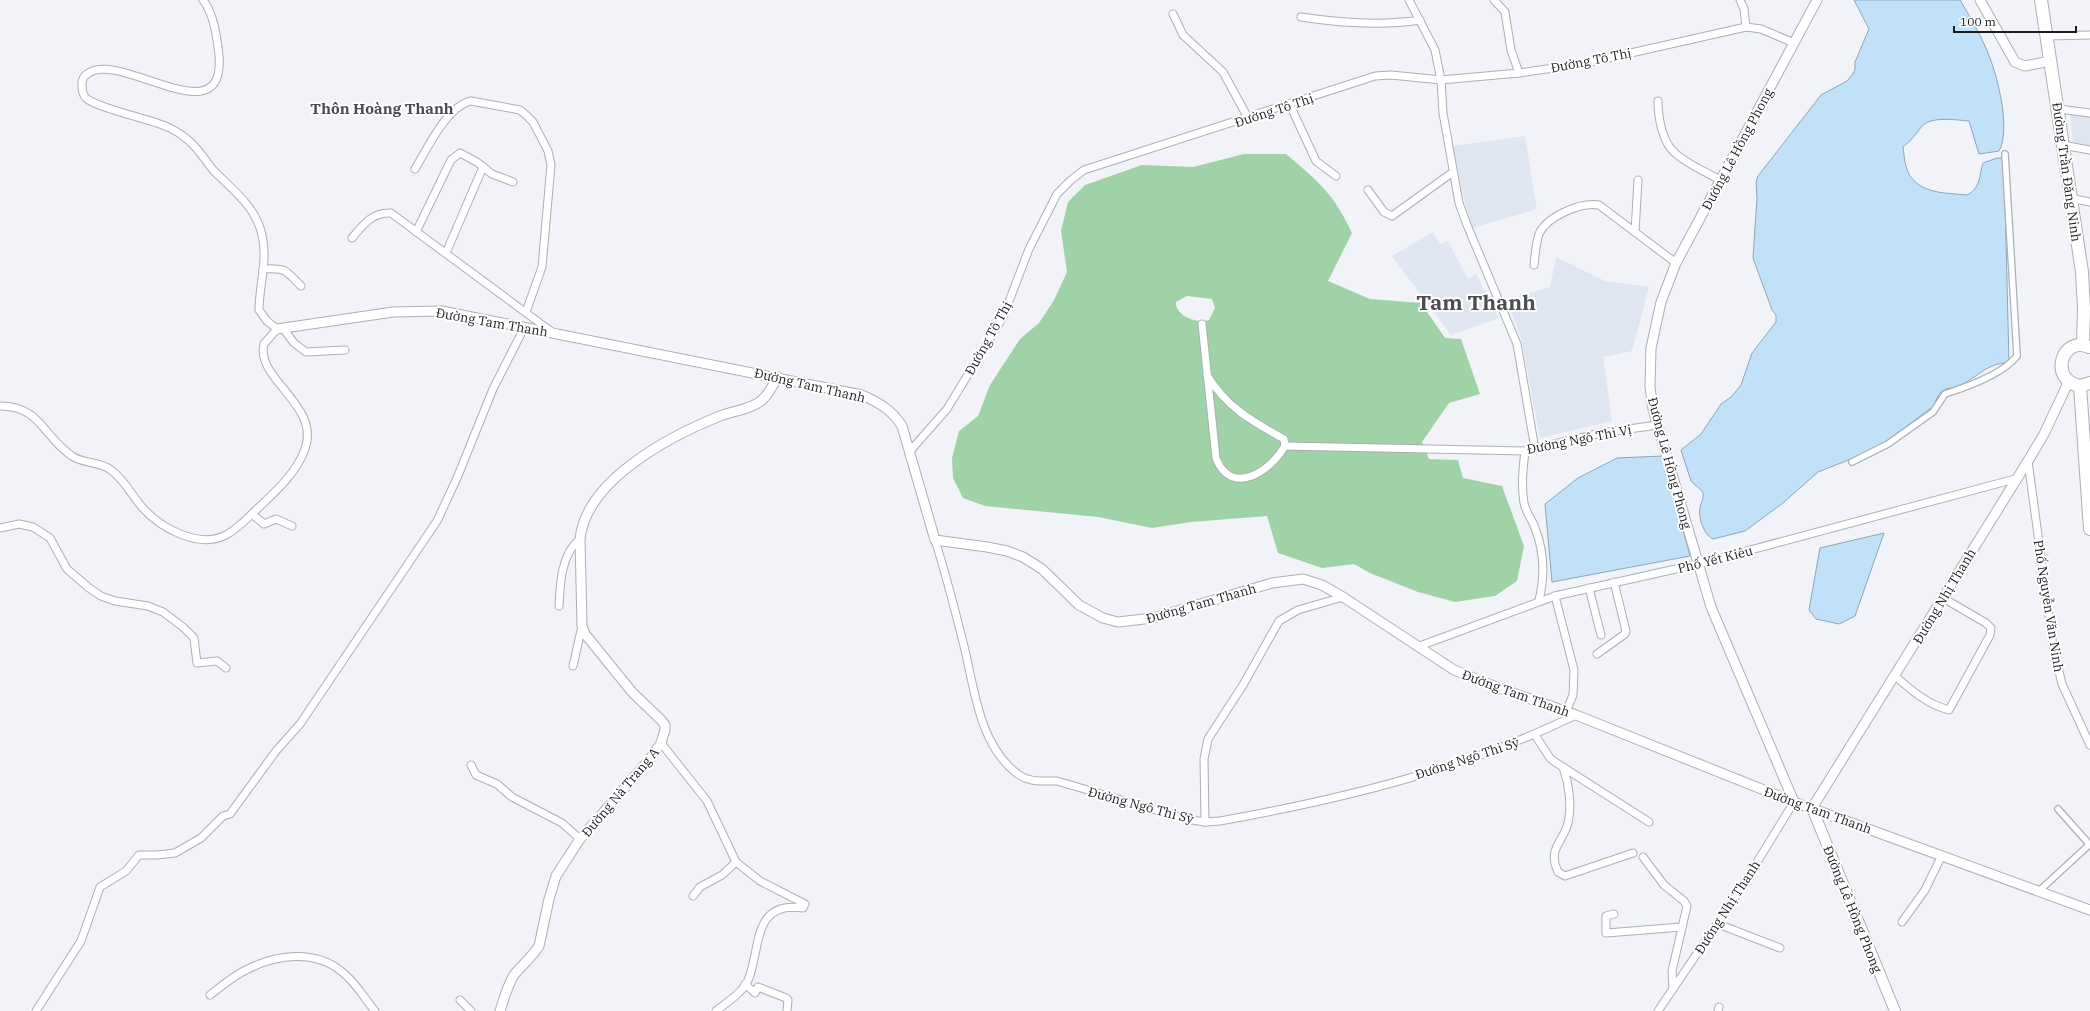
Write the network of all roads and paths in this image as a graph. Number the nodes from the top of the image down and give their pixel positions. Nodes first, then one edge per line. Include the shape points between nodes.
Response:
1 (203, 0) edge
2 (1409, 0) edge
3 (1494, 0) edge
4 (1740, 0) edge
5 (1817, 0) edge
6 (1980, 0) edge
7 (2042, 0) edge
8 (1173, 14) dead end
9 (1301, 17) dead end
10 (1420, 20) junction
11 (1746, 27) junction
12 (2090, 35) edge
13 (2048, 36) junction
14 (1794, 43) junction
15 (2050, 61) junction
16 (1519, 73) junction
17 (1441, 80) junction
18 (1658, 101) dead end
19 (1290, 105) junction
20 (2059, 109) junction
21 (2090, 114) edge
22 (1248, 118) junction
23 (2062, 145) junction
24 (2090, 150) edge
25 (2005, 154) dead end
26 (483, 167) junction
27 (415, 169) dead end
28 (1453, 172) junction
29 (1336, 176) dead end
30 (1638, 180) dead end
31 (1720, 180) junction
32 (512, 182) dead end
33 (1368, 190) dead end
34 (2070, 198) junction
35 (2090, 202) edge
36 (416, 232) junction
37 (1635, 232) junction
38 (352, 238) dead end
39 (446, 253) junction
40 (1676, 263) junction
41 (1534, 264) dead end
42 (263, 269) junction
43 (2086, 272) edge
44 (301, 286) dead end
45 (526, 312) junction
46 (1202, 324) dead end
47 (524, 328) junction
48 (280, 329) junction
49 (552, 332) junction
50 (2086, 347) edge
51 (345, 350) dead end
52 (1207, 375) junction
53 (778, 377) junction
54 (2079, 383) edge
55 (0, 406) edge
56 (1657, 425) junction
57 (1286, 446) junction
58 (1535, 449) junction
59 (1525, 450) junction
60 (910, 451) junction
61 (2028, 461) junction
62 (1852, 462) dead end
63 (2015, 479) junction
64 (252, 514) junction
65 (292, 526) dead end
66 (0, 528) edge
67 (2090, 528) edge
68 (580, 539) junction
69 (935, 540) junction
70 (1698, 564) junction
71 (1614, 582) junction
72 (1588, 588) junction
73 (1555, 596) junction
74 (1343, 597) junction
75 (1942, 598) junction
76 (1539, 600) junction
77 (558, 606) dead end
78 (582, 626) junction
79 (1601, 635) dead end
80 (1417, 648) junction
81 (1597, 654) dead end
82 (573, 666) dead end
83 (226, 668) dead end
84 (1895, 676) junction
85 (1566, 712) junction
86 (1576, 716) junction
87 (1535, 735) junction
88 (661, 743) junction
89 (2090, 745) edge
90 (471, 766) dead end
91 (1563, 767) junction
92 (1794, 802) junction
93 (1812, 808) junction
94 (2058, 809) dead end
95 (1205, 822) junction
96 (1649, 822) dead end
97 (580, 839) junction
98 (2090, 844) edge
99 (1633, 853) dead end
100 (1942, 856) junction
101 (1643, 857) dead end
102 (736, 862) junction
103 (2039, 891) junction
104 (693, 896) dead end
105 (2090, 910) edge
106 (1614, 914) dead end
107 (1902, 922) dead end
108 (1718, 924) junction
109 (1682, 927) junction
110 (1780, 948) dead end
111 (745, 984) junction
112 (1673, 989) junction
113 (210, 995) dead end
114 (460, 1000) dead end
115 (36, 1011) edge
116 (375, 1011) edge
117 (471, 1011) edge
118 (500, 1011) edge
119 (716, 1011) edge
120 (787, 1011) edge
121 (1658, 1011) edge
122 (1895, 1011) edge

1 - 42 street via 211,15 219,56 219,73 207,90 187,91 170,88 114,69 102,68 85,75 82,91 87,99 171,128 186,137 213,170 232,186 249,207 263,236
2 - 10 street
3 - 16 street via 1505,12 1511,50
4 - 11 street
5 - 14 street, Đường Lê Hồng Phong
6 - 15 street via 2015,62 2025,66
7 - 13 main road, Đường Trần Đăng Ninh
8 - 22 street via 1183,35 1223,72
9 - 10 street via 1334,22 1392,23
10 - 17 street via 1435,50
11 - 14 street, Đường Tô Thị via 1761,29
11 - 16 street, Đường Tô Thị via 1582,64
12 - 13 street
13 - 15 main road, Đường Trần Đăng Ninh
14 - 31 street, Đường Lê Hồng Phong
15 - 20 main road, Đường Trần Đăng Ninh
16 - 17 street, Đường Tô Thị
17 - 19 street, Đường Tô Thị via 1375,76
17 - 28 street via 1443,113
18 - 31 street via 1662,128 1674,153
19 - 22 street, Đường Tô Thị
19 - 29 street via 1316,161
20 - 21 street
20 - 23 main road, Đường Trần Đăng Ninh
22 - 60 street, Đường Tô Thị via 1084,170 1056,194 1029,249 1003,317 986,347 947,409
23 - 24 street
23 - 34 main road, Đường Trần Đăng Ninh
25 - 62 street via 2017,356 2010,365 1945,394 1933,412 1888,444
26 - 32 street via 492,174
26 - 36 street via 460,153 456,154
26 - 39 street
27 - 45 street via 435,135 457,106 465,102 520,110 533,122 548,152 551,165 542,267
28 - 33 street via 1392,216 1384,212
28 - 58 street via 1466,225 1517,344
30 - 37 street
31 - 40 street, Đường Lê Hồng Phong
34 - 35 street
34 - 43 main road, Đường Trần Đăng Ninh
36 - 38 street via 391,213 385,213 374,216
36 - 39 street
37 - 40 street
37 - 41 street via 1599,205 1584,206 1548,222 1539,233
39 - 45 street
40 - 56 street, Đường Lê Hồng Phong via 1661,302 1651,348 1650,387
42 - 44 street via 280,268
42 - 48 street via 259,310 267,321
43 - 50 main road, Đường Trần Đăng Ninh
45 - 49 street
46 - 52 street
47 - 48 street, Đường Tam Thanh via 428,311 392,312
47 - 49 street, Đường Tam Thanh
47 - 115 street via 493,389 437,521 300,724 276,751 230,814 223,816 201,838 175,852 139,855 126,871 100,887 81,941
48 - 51 street via 306,352
48 - 64 street via 264,344 264,358 270,372 298,405 307,434 306,448 293,472
49 - 53 street, Đường Tam Thanh
50 - 54 main road via 2074,346 2065,353 2061,362 2062,372
52 - 57 street via 1225,400 1254,423 1284,439
52 - 57 street via 1216,458 1222,471 1232,478 1246,478 1275,461
53 - 60 street, Đường Tam Thanh via 847,391 876,401 896,417 902,426
53 - 68 street, Đường Nà Trang A via 762,400 679,434 630,466 595,501 586,514 581,526
54 - 61 street, Đường Nhị Thanh
54 - 67 main road
55 - 64 street via 29,412 72,456 112,470 142,508 170,530 198,538 218,538
56 - 58 street, Đường Ngô Thì Vị via 1594,434
56 - 70 street, Đường Lê Hồng Phong
57 - 59 street, Đường Ngô Thì Vị
58 - 59 street, Đường Ngô Thì Vị
59 - 76 street via 1524,502 1535,527 1542,558 1542,588
60 - 69 street, Đường Tam Thanh
61 - 63 street, Đường Nhị Thanh
61 - 89 street, Phố Nguyễn Văn Ninh via 2053,646 2062,684
63 - 70 street, Phố Yết Kiêu
63 - 75 street, Đường Nhị Thanh
64 - 65 street via 264,524 276,519
66 - 83 street via 26,525 41,531 56,545 67,569 89,588 100,596 124,604 156,608 194,638 197,663 216,661
68 - 77 street via 571,550 563,571
68 - 78 street, Đường Nà Trang A
69 - 74 street, Đường Tam Thanh via 987,547 1023,557 1042,569 1079,605 1103,618 1118,622 1153,618 1285,580 1303,579 1322,585
69 - 95 street, Đường Ngô Thì Sỹ via 954,607 975,703 1000,757 1015,772 1030,780 1057,781 1186,819
70 - 71 street, Phố Yết Kiêu
70 - 92 street, Đường Lê Hồng Phong via 1711,607
71 - 72 street, Phố Yết Kiêu
71 - 81 street via 1626,631
72 - 73 street, Phố Yết Kiêu
72 - 79 street
73 - 76 street, Phố Yết Kiêu
73 - 85 street via 1574,670 1573,695
74 - 80 street, Đường Tam Thanh
74 - 95 street via 1298,610 1279,621 1208,740 1204,759
75 - 84 street, Đường Nhị Thanh
75 - 84 street via 1991,628 1990,635 1949,710 1931,704
76 - 80 street, Phố Yết Kiêu
78 - 82 street
78 - 88 street, Đường Nà Trang A via 585,634 632,692 665,725
80 - 85 street, Đường Tam Thanh via 1454,670
84 - 93 street, Đường Nhị Thanh
85 - 86 street, Đường Tam Thanh
86 - 87 street, Đường Ngô Thì Sỹ
86 - 92 street, Đường Tam Thanh
87 - 91 street via 1550,758
87 - 95 street, Đường Ngô Thì Sỹ via 1462,762 1340,798
88 - 97 street, Đường Nà Trang A
88 - 102 street via 707,801
90 - 97 street via 476,774 497,784 512,797 562,823
91 - 96 street
91 - 99 street via 1567,778 1570,813 1566,830 1554,852 1553,860 1558,872 1565,876
92 - 93 street, Đường Tam Thanh
92 - 108 street, Đường Nhị Thanh
93 - 100 street, Đường Tam Thanh
93 - 122 main road, Đường Lê Hồng Phong
94 - 98 street
97 - 118 street, Đường Nà Trang A via 556,876 539,946 514,975
98 - 103 street
100 - 103 street, Đường Tam Thanh
100 - 107 street via 1925,890
101 - 109 street via 1667,888 1684,902 1686,909
102 - 104 street via 722,875 700,887
102 - 111 street via 760,881 805,904 803,908 784,907 771,914 765,922 749,979
103 - 105 street, Đường Tam Thanh
106 - 109 street via 1606,916 1606,933
108 - 110 street
108 - 112 street, Đường Nhị Thanh
109 - 112 street via 1672,970
111 - 119 street
111 - 120 street via 755,993 758,987 786,998
112 - 121 street, Đường Nhị Thanh
113 - 116 street via 248,968 270,961 306,956 314,957 342,971
114 - 117 street

